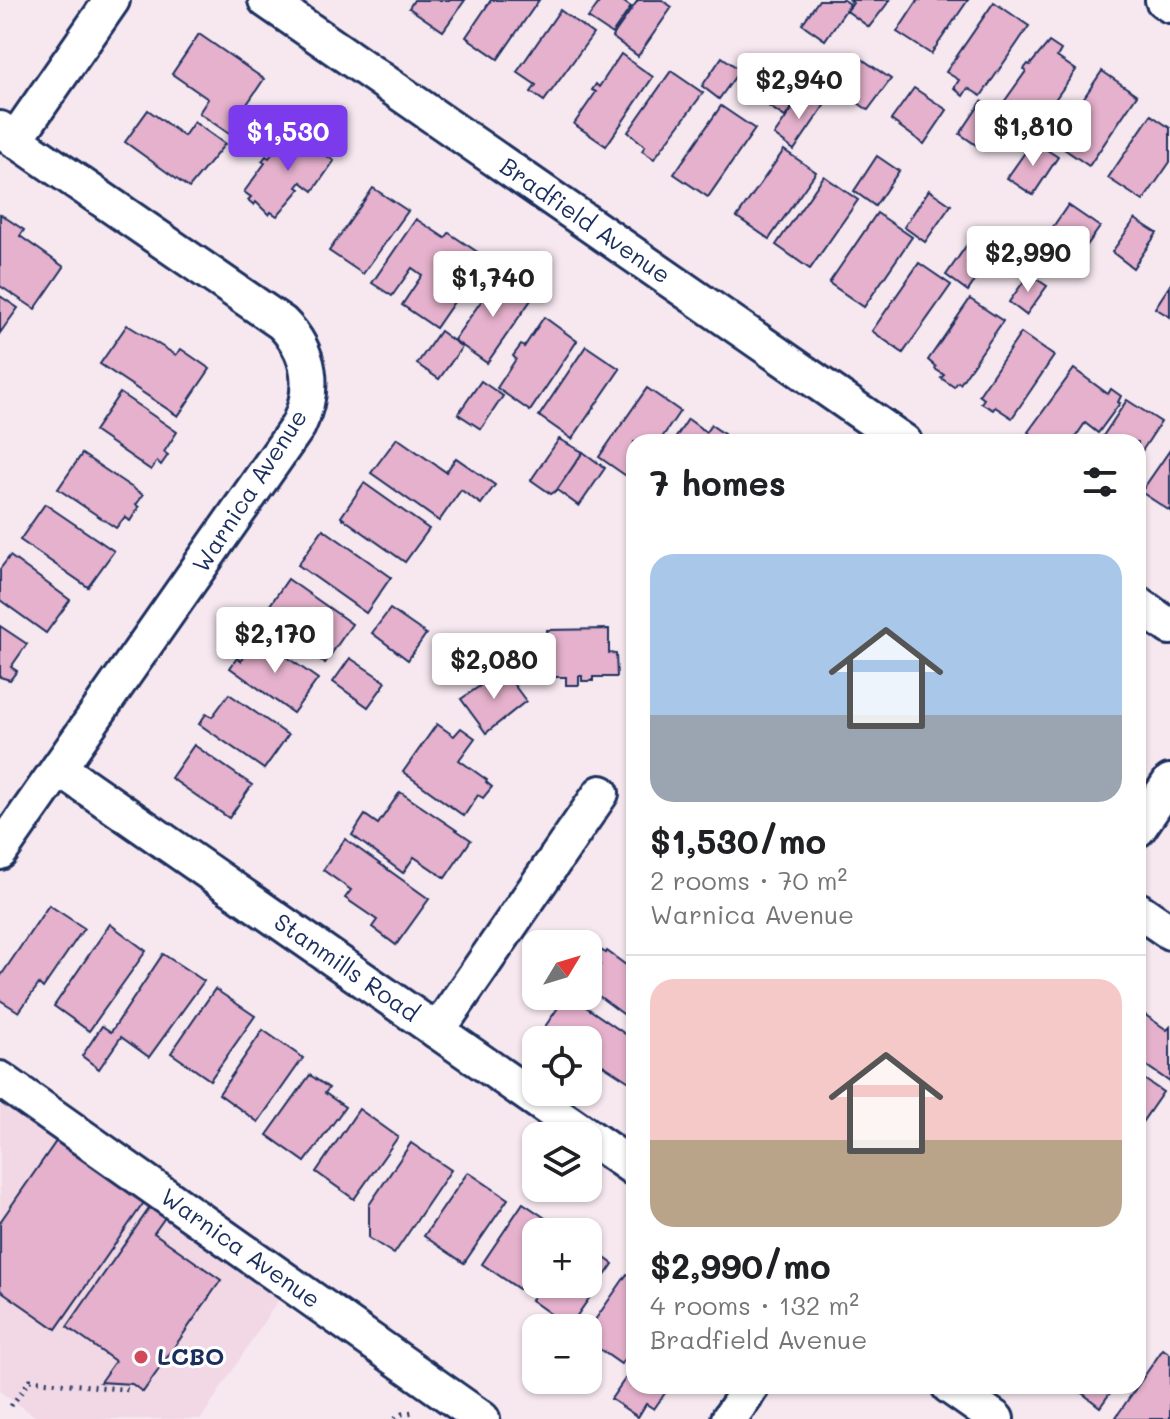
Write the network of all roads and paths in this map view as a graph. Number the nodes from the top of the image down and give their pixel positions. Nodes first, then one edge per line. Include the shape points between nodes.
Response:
1 (112, 0) edge
2 (266, 0) edge
3 (1163, 0) edge
4 (1170, 5) edge
5 (8, 134) edge
6 (892, 434) edge
7 (1146, 610) edge
8 (1170, 627) edge
9 (59, 768) junction
10 (1170, 782) edge
11 (601, 793) dead end
12 (1146, 817) edge
13 (0, 852) edge
14 (1146, 916) edge
15 (1170, 932) edge
16 (437, 1031) junction
17 (0, 1079) edge
18 (626, 1162) edge
19 (130, 1390) dead end
20 (746, 1394) edge
21 (960, 1394) edge
22 (11, 1406) dead end
23 (395, 1419) edge
24 (424, 1419) edge
25 (482, 1419) edge
26 (729, 1419) edge
27 (996, 1419) edge

1 - 5 street
2 - 6 street, Bradfield Avenue
3 - 4 street
5 - 9 street, Warnica Avenue via 282,323 300,345 310,386 305,413 291,437
7 - 8 street
9 - 13 street, Warnica Avenue
9 - 16 street, Stanmills Road
10 - 12 street
11 - 16 street
14 - 15 street
16 - 18 street, Stanmills Road
17 - 25 street, Warnica Avenue
19 - 22 path via 30,1380
20 - 26 street
21 - 27 street
23 - 24 path via 413,1411

